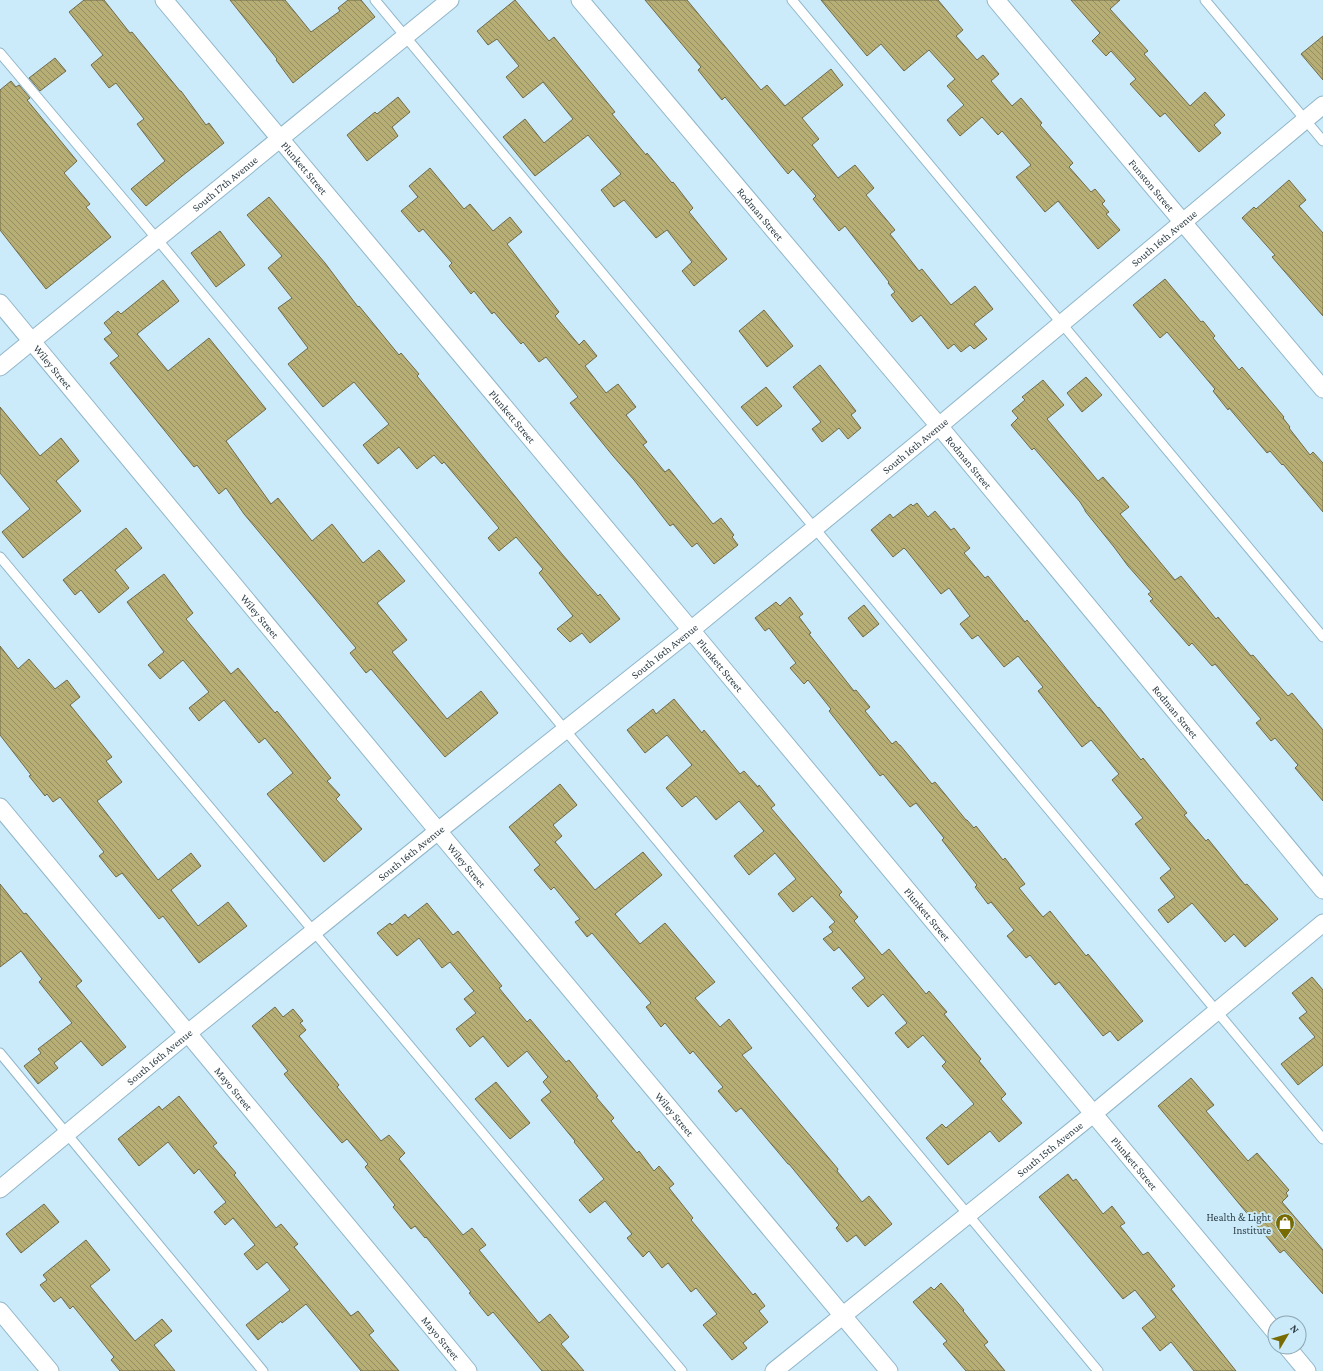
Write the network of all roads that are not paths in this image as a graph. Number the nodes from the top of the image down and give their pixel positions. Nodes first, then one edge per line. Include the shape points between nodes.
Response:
1 (164, 0) edge
2 (375, 0) edge
3 (450, 0) edge
4 (580, 0) edge
5 (792, 0) edge
6 (996, 0) edge
7 (1205, 0) edge
8 (405, 37) junction
9 (0, 53) edge
10 (1323, 105) edge
11 (1305, 120) junction
12 (281, 138) junction
13 (1323, 141) edge
14 (1183, 222) junction
15 (157, 239) junction
16 (0, 303) edge
17 (1061, 324) junction
18 (32, 341) junction
19 (0, 368) edge
20 (1323, 389) edge
21 (939, 426) junction
22 (815, 528) junction
23 (0, 557) edge
24 (691, 630) junction
25 (1323, 637) edge
26 (566, 730) junction
27 (0, 807) edge
28 (438, 831) junction
29 (1323, 890) edge
30 (1323, 923) edge
31 (314, 931) junction
32 (1217, 1011) junction
33 (188, 1033) junction
34 (0, 1053) edge
35 (1093, 1114) junction
36 (67, 1133) junction
37 (1323, 1139) edge
38 (0, 1188) edge
39 (968, 1214) junction
40 (0, 1311) edge
41 (843, 1315) junction
42 (1267, 1322) edge
43 (1294, 1355) edge
44 (50, 1371) edge
45 (263, 1371) edge
46 (468, 1371) edge
47 (682, 1371) edge
48 (774, 1371) edge
49 (889, 1371) edge
50 (1098, 1371) edge
51 (1307, 1371) edge

1 - 12 street, Plunkett Street
2 - 8 lane
3 - 8 street, South 17th Avenue
4 - 21 street, Rodman Street
5 - 17 lane
6 - 14 street, Funston Street
7 - 11 lane
8 - 12 street, South 17th Avenue
8 - 22 lane
9 - 15 lane
10 - 11 street, South 16th Avenue
11 - 13 lane
11 - 14 street, South 16th Avenue
12 - 15 street, South 17th Avenue
12 - 24 street, Plunkett Street
14 - 17 street, South 16th Avenue
14 - 20 street, Funston Street
15 - 18 street, South 17th Avenue
15 - 26 lane
16 - 18 street, Wiley Street
17 - 21 street, South 16th Avenue
17 - 25 lane
18 - 19 street, South 17th Avenue
18 - 28 street, Wiley Street
21 - 22 street, South 16th Avenue
21 - 29 street, Rodman Street
22 - 24 street, South 16th Avenue
22 - 32 lane
23 - 31 lane
24 - 26 street, South 16th Avenue
24 - 35 street, Plunkett Street
26 - 28 street, South 16th Avenue
26 - 39 lane
27 - 33 street, Mayo Street
28 - 31 street, South 16th Avenue
28 - 41 street, Wiley Street
30 - 32 street, South 15th Avenue
31 - 33 street, South 16th Avenue
31 - 47 lane
32 - 35 street, South 15th Avenue
32 - 37 lane
33 - 36 street, South 16th Avenue
33 - 46 street, Mayo Street
34 - 36 lane
35 - 39 street, South 15th Avenue
35 - 42 street, Plunkett Street
36 - 38 street, South 16th Avenue
36 - 45 lane
39 - 41 street, South 15th Avenue
39 - 50 lane
40 - 44 street
41 - 48 street, South 15th Avenue
41 - 49 street, Wiley Street
43 - 51 street

